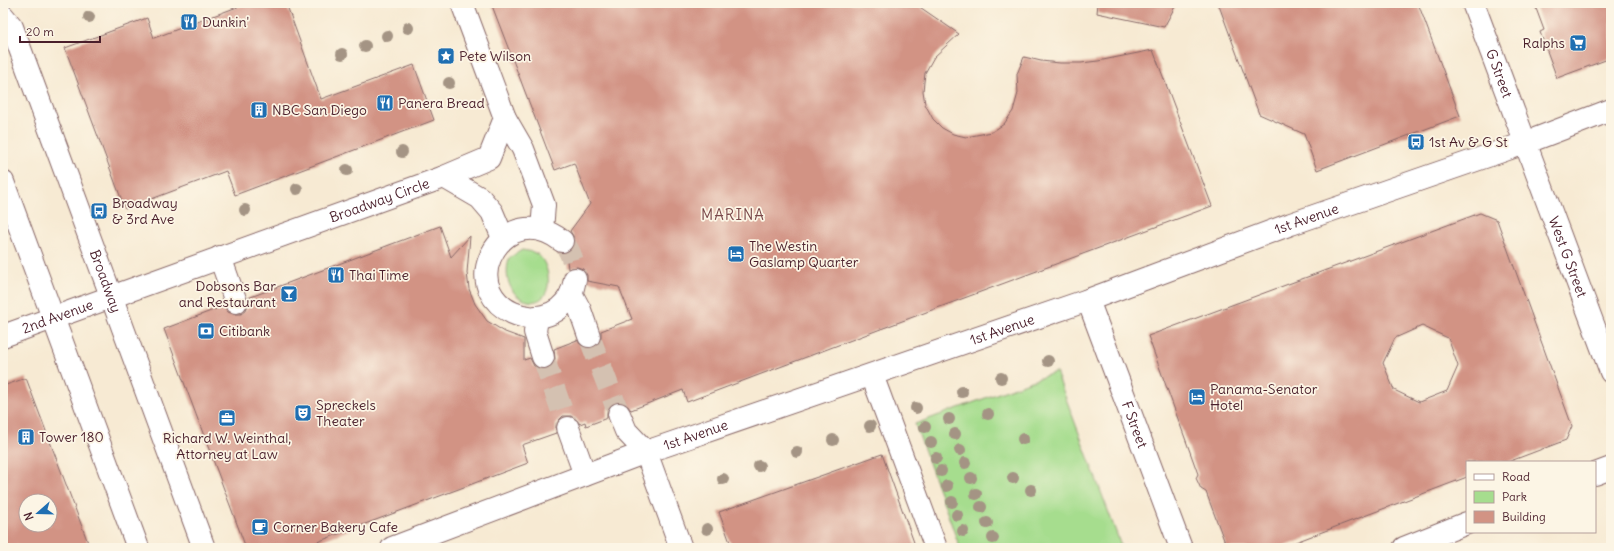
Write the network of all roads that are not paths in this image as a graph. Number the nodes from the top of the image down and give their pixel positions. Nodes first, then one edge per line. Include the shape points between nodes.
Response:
1 (462, 3) edge
2 (1473, 3) edge
3 (3, 16) edge
4 (1611, 110) edge
5 (505, 118) junction
6 (1525, 143) junction
7 (444, 177) junction
8 (3, 182) edge
9 (542, 230) junction
10 (503, 238) junction
11 (562, 241) tunnel mouth
12 (220, 257) junction
13 (112, 296) junction
14 (1088, 300) junction
15 (236, 302) dead end
16 (53, 317) junction
17 (537, 317) junction
18 (3, 336) edge
19 (589, 336) tunnel mouth
20 (543, 357) tunnel mouth
21 (1611, 372) edge
22 (872, 375) junction
23 (619, 414) tunnel mouth
24 (568, 428) tunnel mouth
25 (646, 452) junction
26 (1611, 468) edge
27 (1596, 474) edge
28 (585, 475) junction
29 (1466, 523) edge
30 (138, 548) edge
31 (204, 548) edge
32 (392, 548) edge
33 (681, 548) edge
34 (936, 548) edge
35 (1180, 548) edge
36 (1404, 548) edge

1 - 5 main road
2 - 6 main road, G Street
3 - 13 main road, Broadway via 12,27
4 - 6 main road, 1st Avenue
5 - 7 main road, Broadway Circle via 489,158
5 - 9 main road via 523,149 544,205
6 - 14 main road, 1st Avenue via 1291,224
6 - 21 main road, West G Street
7 - 10 main road via 480,198 492,212
7 - 12 main road, Broadway Circle
8 - 16 main road
9 - 10 main road via 515,231
9 - 11 main road
10 - 17 main road via 488,262 490,290 498,303 509,312 522,317
12 - 13 main road, Broadway Circle
12 - 15 main road
13 - 16 main road, 2nd Avenue
13 - 31 main road, Broadway
14 - 22 main road, 1st Avenue
14 - 35 main road, F Street
16 - 18 main road, 2nd Avenue
16 - 30 main road
17 - 19 main road via 551,313 562,305 573,286
17 - 20 main road via 535,332
22 - 25 main road, 1st Avenue
22 - 34 main road
23 - 25 main road via 626,431
24 - 28 main road
25 - 28 main road, 1st Avenue
25 - 33 main road
26 - 27 main road
28 - 32 main road, 1st Avenue
29 - 36 main road

